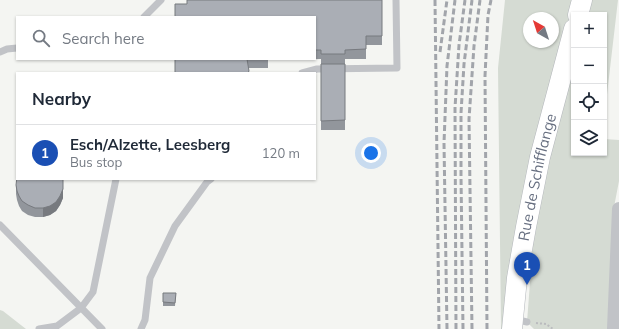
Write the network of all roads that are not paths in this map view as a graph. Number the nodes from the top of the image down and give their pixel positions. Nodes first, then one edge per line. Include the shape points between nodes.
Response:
1 (161, 0) edge
2 (396, 0) edge
3 (582, 0) edge
4 (579, 12) edge
5 (145, 16) edge
6 (571, 40) edge
7 (16, 48) edge
8 (0, 52) edge
9 (306, 72) edge
10 (116, 180) edge
11 (210, 180) edge
12 (619, 209) edge
13 (0, 225) edge
14 (81, 308) junction
15 (517, 323) edge
16 (39, 329) edge
17 (102, 329) edge
18 (140, 329) edge
19 (614, 329) edge

1 - 5 lane
2 - 9 lane via 397,68 317,69
3 - 4 street
6 - 15 street, Rue de Schifflange via 540,157 526,227 517,278
7 - 8 lane
10 - 14 lane via 94,292
11 - 18 lane via 175,226 156,265 150,278 145,320
12 - 19 street
13 - 14 lane
14 - 16 lane via 57,326
14 - 17 lane

